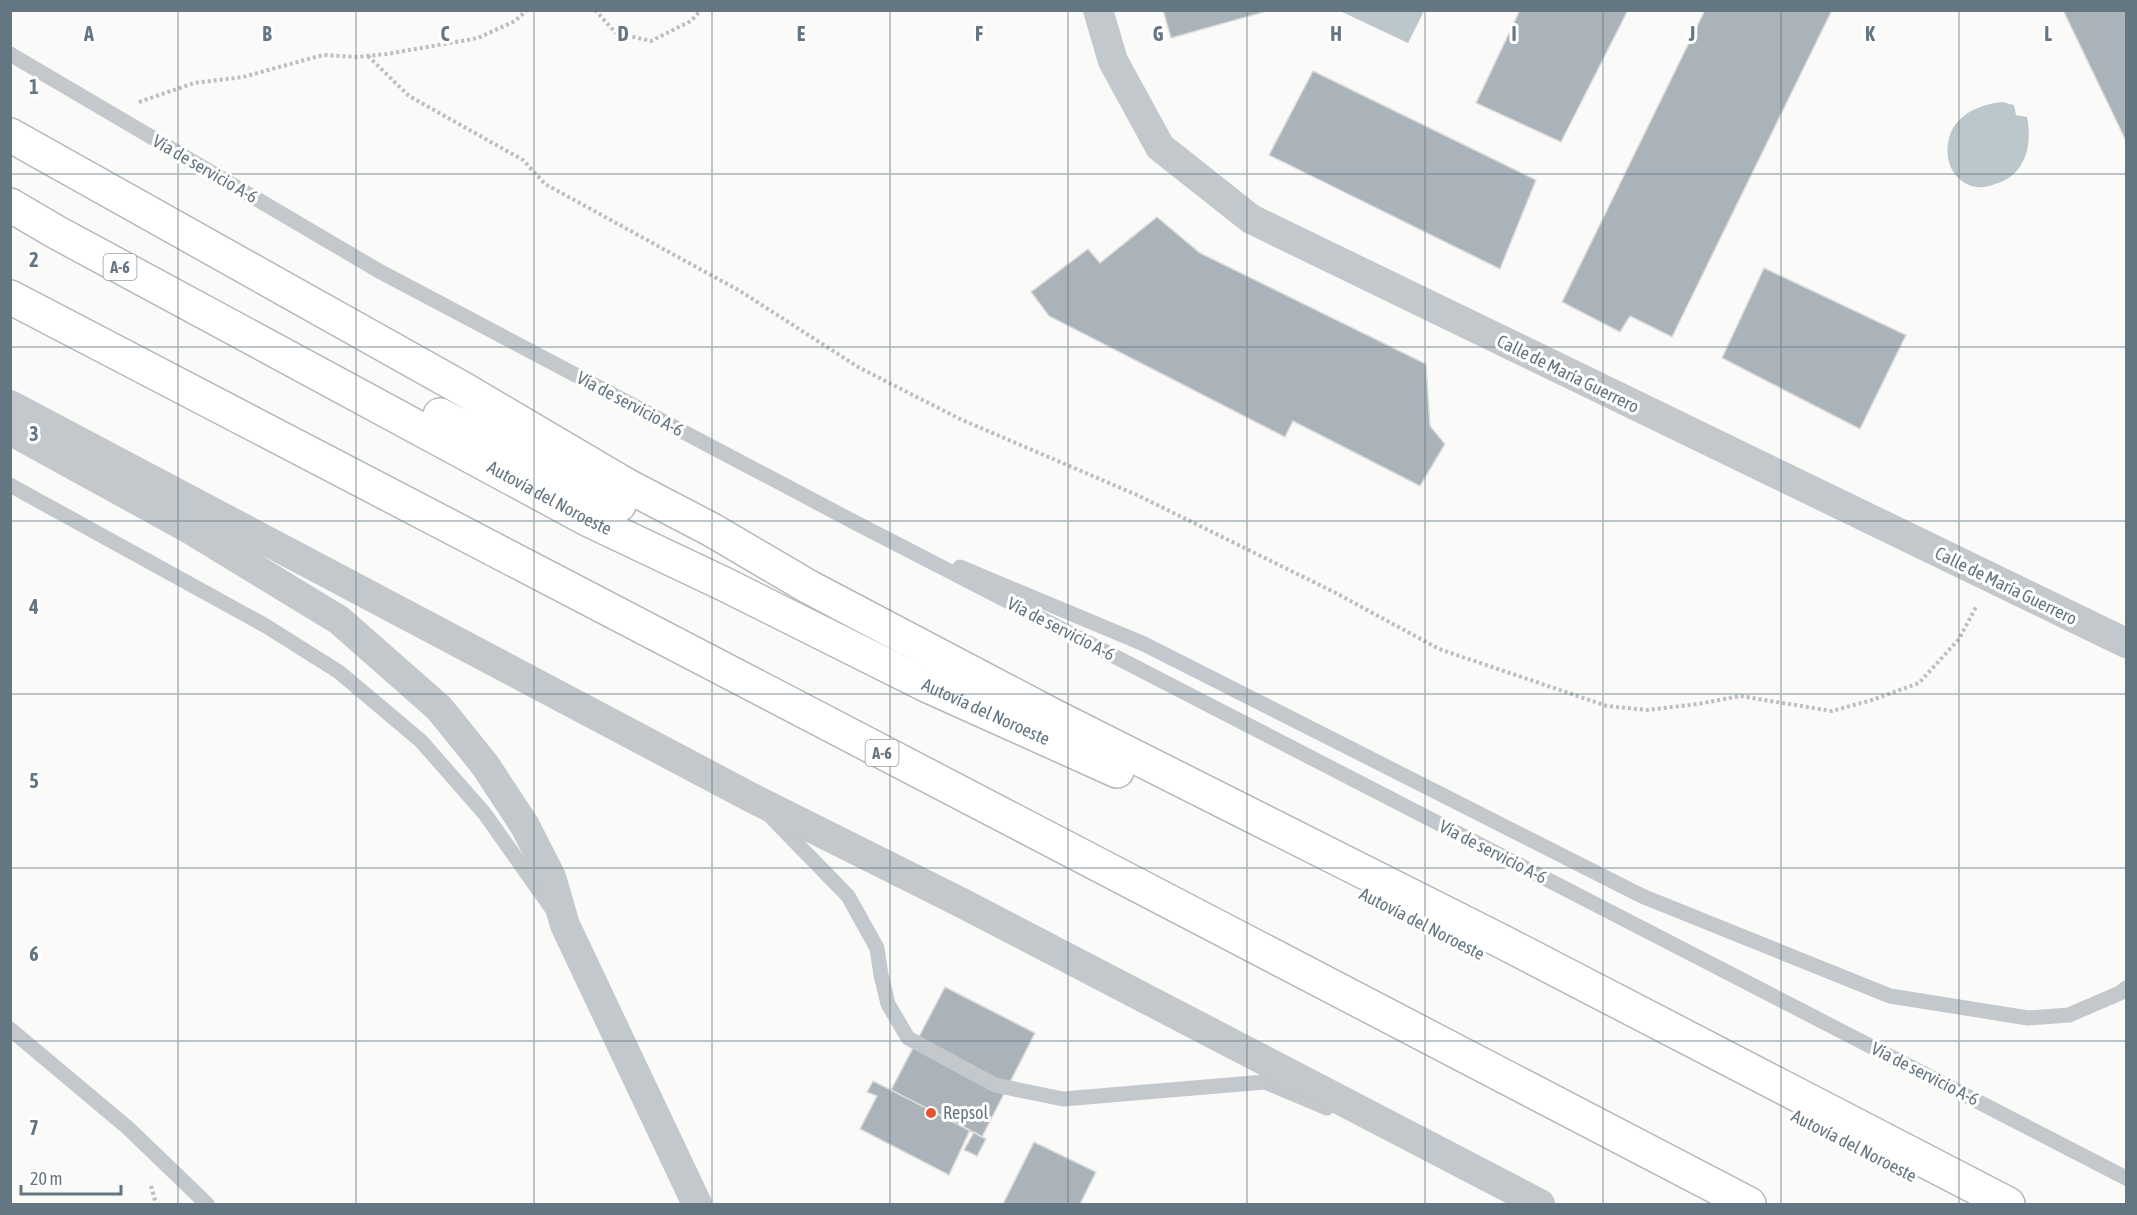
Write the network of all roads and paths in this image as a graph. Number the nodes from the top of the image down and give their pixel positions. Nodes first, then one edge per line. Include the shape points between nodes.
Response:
1 (527, 10) edge
2 (595, 10) edge
3 (701, 10) edge
4 (1098, 10) edge
5 (10, 54) edge
6 (368, 56) junction
7 (138, 102) dead end
8 (10, 135) edge
9 (10, 205) edge
10 (10, 297) edge
11 (230, 326) junction
12 (10, 405) edge
13 (10, 430) edge
14 (10, 485) edge
15 (856, 523) junction
16 (1991, 579) junction
17 (809, 587) junction
18 (2127, 644) edge
19 (752, 798) junction
20 (565, 926) junction
21 (2127, 988) edge
22 (10, 1029) edge
23 (1484, 1174) junction
24 (2127, 1178) edge
25 (207, 1204) edge
26 (697, 1204) edge
27 (1528, 1204) edge
28 (1540, 1204) edge
29 (1749, 1204) edge
30 (1967, 1204) edge
31 (2008, 1204) edge

1 - 6 path via 515,21 478,38
2 - 3 path via 616,33 651,41 691,21
4 - 16 street, Calle de María Guerrero via 1113,61 1160,147 1251,219
5 - 15 lane, Vía de servicio A-6 via 379,271
6 - 7 path via 323,55 243,78 194,83
6 - 16 path via 409,96 524,160 545,184 740,291 858,368 960,419 1137,495 1334,592 1439,649 1607,706 1647,710 1740,696 1832,711 1872,700 1919,683 1959,639
8 - 17 highway
9 - 11 highway, Autovía del Noroeste / A-6
10 - 29 highway, A-6
11 - 17 highway via 289,336 696,543
11 - 30 highway, Autovía del Noroeste / A-6 via 587,519 926,685 1165,793
12 - 19 street
13 - 20 street via 188,528 339,620 439,708 485,765 525,826 551,877
14 - 20 lane via 266,626 339,672 421,741 485,814
15 - 21 lane via 1144,644 1642,896 1890,996 2028,1018 2069,1015
15 - 24 lane, Vía de servicio A-6
16 - 18 street, Calle de María Guerrero
17 - 31 highway
19 - 23 street
19 - 23 lane via 848,896 877,948 888,1004 908,1038 995,1085 1063,1098 1265,1082
20 - 26 street
22 - 25 lane via 128,1128
23 - 27 lane
23 - 28 street

